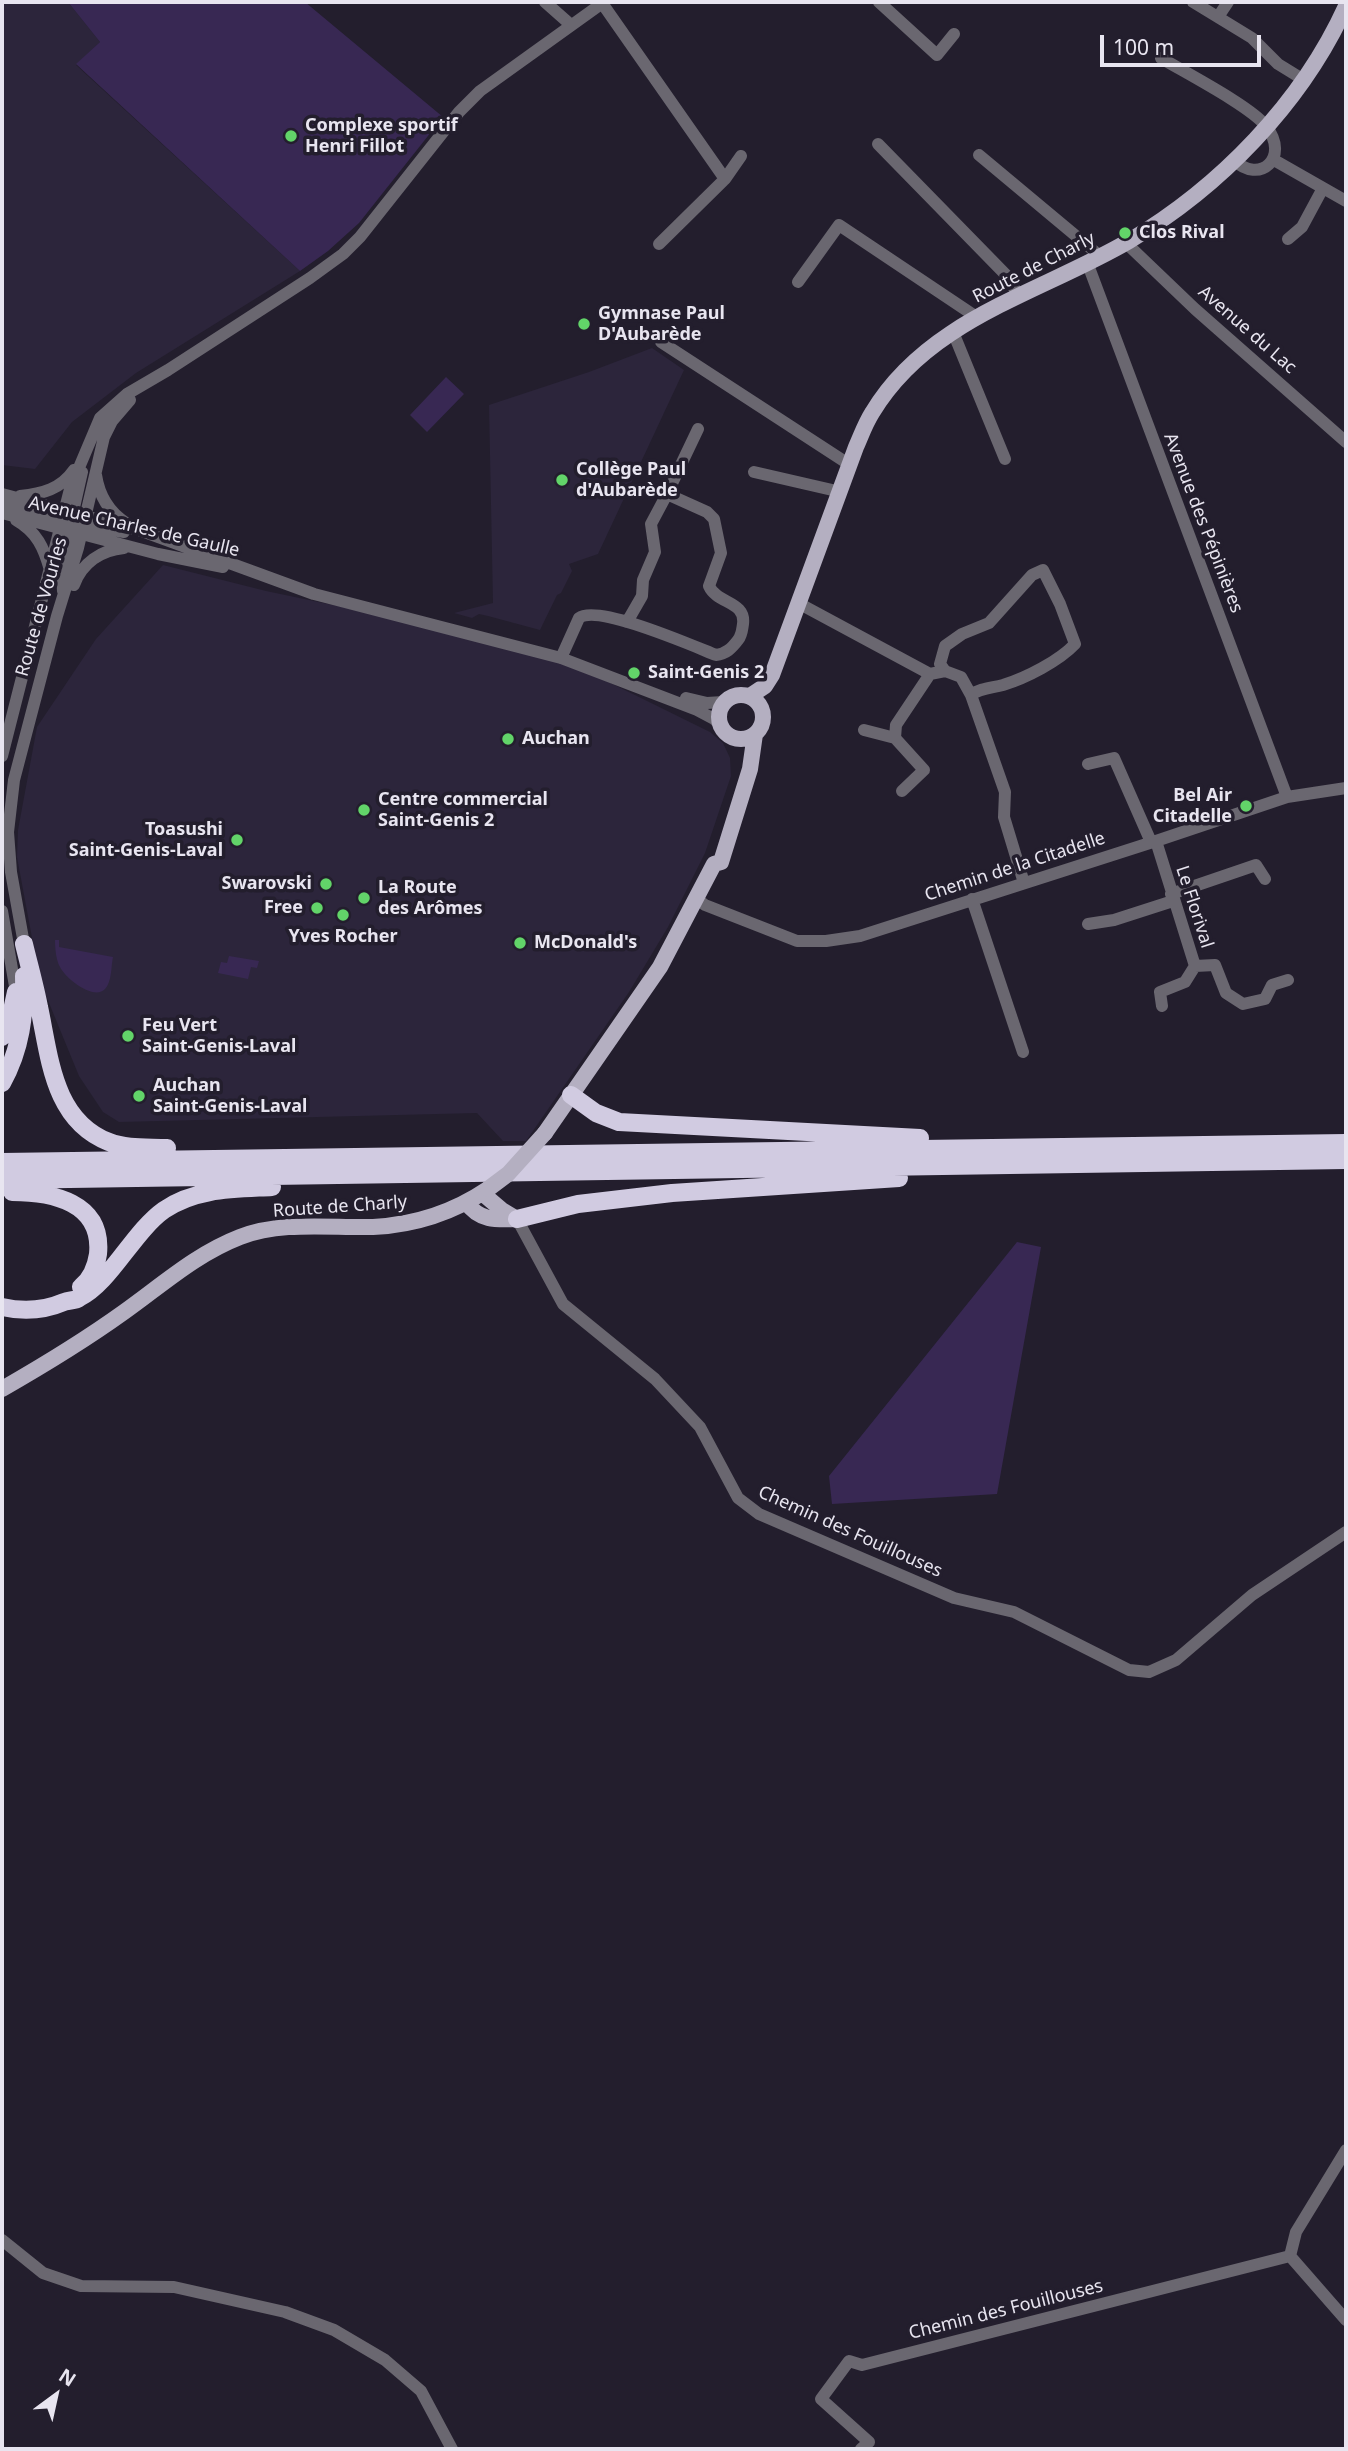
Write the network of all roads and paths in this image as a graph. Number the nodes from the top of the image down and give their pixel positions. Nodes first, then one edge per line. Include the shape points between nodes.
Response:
1 (545, 2) edge
2 (603, 2) edge
3 (878, 2) edge
4 (1193, 2) edge
5 (1228, 2) edge
6 (1346, 6) edge
7 (1218, 17) junction
8 (571, 24) junction
9 (954, 34) dead end
10 (1161, 58) dead end
11 (1304, 80) junction
12 (1266, 126) junction
13 (877, 144) dead end
14 (979, 155) dead end
15 (741, 156) dead end
16 (1234, 160) junction
17 (1274, 160) junction
18 (725, 179) junction
19 (1324, 188) junction
20 (1346, 201) edge
21 (1288, 239) dead end
22 (1126, 243) junction
23 (659, 244) dead end
24 (1093, 259) junction
25 (797, 282) dead end
26 (1018, 295) junction
27 (978, 318) junction
28 (953, 332) junction
29 (661, 342) dead end
30 (152, 379) junction
31 (698, 429) dead end
32 (1346, 442) edge
33 (1005, 459) dead end
34 (80, 461) junction
35 (850, 465) junction
36 (95, 469) junction
37 (754, 472) dead end
38 (841, 492) junction
39 (667, 494) junction
40 (5, 505) edge
41 (73, 522) junction
42 (142, 531) junction
43 (131, 547) junction
44 (50, 572) junction
45 (258, 574) junction
46 (800, 604) junction
47 (57, 616) junction
48 (627, 622) junction
49 (563, 654) junction
50 (945, 671) junction
51 (930, 674) junction
52 (971, 695) junction
53 (723, 702) junction
54 (756, 702) junction
55 (29, 721) junction
56 (863, 730) dead end
57 (725, 731) junction
58 (755, 734) junction
59 (7, 738) junction
60 (895, 738) junction
61 (2, 756) edge
62 (1088, 764) dead end
63 (14, 780) junction
64 (1346, 788) edge
65 (2, 790) edge
66 (902, 791) dead end
67 (1287, 796) junction
68 (2, 803) edge
69 (8, 832) junction
70 (1153, 842) junction
71 (714, 864) junction
72 (1265, 879) dead end
73 (1024, 883) junction
74 (1172, 897) junction
75 (972, 899) junction
76 (697, 900) junction
77 (2, 911) edge
78 (1088, 924) dead end
79 (24, 944) junction
80 (1195, 966) junction
81 (1289, 980) dead end
82 (20, 998) junction
83 (1162, 1006) dead end
84 (2, 1037) edge
85 (1023, 1052) dead end
86 (2, 1083) edge
87 (571, 1096) junction
88 (1346, 1143) edge
89 (956, 1148) junction
90 (275, 1158) junction
91 (1346, 1160) edge
92 (2, 1162) edge
93 (984, 1165) junction
94 (350, 1174) junction
95 (2, 1180) edge
96 (2, 1191) edge
97 (485, 1191) junction
98 (466, 1202) junction
99 (517, 1219) junction
100 (69, 1300) junction
101 (2, 1307) edge
102 (2, 1388) edge
103 (1346, 1532) edge
104 (1346, 2150) edge
105 (2, 2240) edge
106 (1290, 2256) junction
107 (1346, 2320) edge
108 (452, 2449) edge
109 (861, 2449) edge

1 - 8 street
2 - 8 street, Route de Vourles
2 - 18 street
3 - 9 street via 937,55
4 - 7 street
5 - 7 street
6 - 11 main road, Route de Charly
7 - 11 street
8 - 30 street, Route de Vourles via 459,112 343,254
10 - 12 street
11 - 12 main road, Route de Charly
12 - 16 main road, Route de Charly
12 - 17 street via 1275,147
13 - 26 street via 1008,277
14 - 24 street
15 - 18 street
16 - 17 street via 1250,169
16 - 22 main road, Route de Charly via 1177,210
17 - 19 street
18 - 23 street
19 - 20 street
19 - 21 street via 1302,227
22 - 24 main road, Route de Charly
22 - 32 street, Avenue du Lac
24 - 26 main road, Route de Charly
24 - 67 street, Avenue des Pépinières
25 - 27 street via 839,225
26 - 27 main road, Route de Charly
27 - 28 main road, Route de Charly
28 - 33 street
28 - 35 main road, Route de Charly via 913,362 891,386 871,415
29 - 35 street
30 - 34 street, Route de Vourles via 100,418
30 - 36 street, Route de Vourles via 112,421
31 - 39 street
34 - 40 street via 54,488
34 - 41 street
35 - 38 main road, Route de Charly
36 - 41 street, Route de Vourles
36 - 42 street via 109,507
37 - 38 street
38 - 46 main road, Route de Charly
39 - 48 street via 651,524 655,552 643,580 642,596
39 - 48 street via 714,519 721,553 709,586 744,615 741,635 726,652 716,655
40 - 41 street, Avenue Charles de Gaulle
40 - 41 street, Avenue Charles de Gaulle
40 - 44 street via 35,535
41 - 42 street via 117,532
41 - 43 street, Avenue Charles de Gaulle
41 - 44 street, Route de Vourles
41 - 47 street, Route de Vourles via 70,578
42 - 45 street, Avenue Charles de Gaulle
43 - 45 street, Avenue Charles de Gaulle
43 - 47 street via 106,552 83,568
44 - 59 street, Route de Vourles
45 - 49 street, Avenue Charles de Gaulle via 314,593
46 - 51 street
46 - 54 main road, Route de Charly via 780,680
47 - 55 street, Route de Vourles
48 - 49 street via 583,615
49 - 53 street, Avenue Charles de Gaulle via 695,701
49 - 57 street, Avenue Charles de Gaulle via 696,710
50 - 51 street
50 - 52 street via 961,677
50 - 52 street via 940,664 945,646 989,623 1032,575 1043,570 1075,644 1040,668
51 - 60 street via 896,725
52 - 73 street via 1005,792 1004,817
53 - 54 main road via 736,695
53 - 57 main road via 718,713
54 - 58 main road via 762,722
55 - 59 street
55 - 63 street, Route de Vourles
56 - 60 street
57 - 58 main road via 743,739
57 - 71 main road, Route de Charly via 740,752 741,768 712,857
58 - 71 main road, Route de Charly via 750,769 721,862
59 - 61 street, Route de Vourles
60 - 66 street via 924,770
62 - 70 street, Le Florival via 1114,758
63 - 65 street
63 - 69 street, Route de Vourles
64 - 67 street, Chemin de la Citadelle
67 - 70 street, Chemin de la Citadelle
68 - 69 street
69 - 79 street, Route de Vourles
70 - 73 street, Chemin de la Citadelle
70 - 74 street, Le Florival
71 - 76 main road, Route de Charly
72 - 74 street via 1256,865
73 - 75 street, Chemin de la Citadelle
74 - 78 street
74 - 80 street, Le Florival
75 - 76 street, Chemin de la Citadelle via 860,936 827,941 797,940
75 - 85 street
76 - 87 main road, Route de Charly via 660,967
77 - 82 street
79 - 82 highway
79 - 90 highway via 58,1091 81,1125 111,1143 127,1146 258,1149
80 - 81 street via 1215,965 1226,993 1243,1004 1265,999 1272,985
80 - 83 street, Le Florival via 1185,982 1160,992
82 - 84 highway
82 - 86 highway via 17,1048
87 - 89 highway via 619,1122 941,1139
87 - 97 main road, Route de Charly, bridge via 508,1174
88 - 89 highway
89 - 90 highway
90 - 92 highway
91 - 93 highway
93 - 94 highway
93 - 99 highway via 972,1176 696,1191 578,1204
94 - 95 highway
94 - 100 highway via 336,1184 221,1190 183,1200 151,1221 94,1286 78,1299
96 - 100 highway via 67,1201 79,1207 94,1226 99,1247 94,1271
97 - 98 main road, Route de Charly
97 - 99 main road
98 - 99 main road via 484,1218
98 - 102 main road, Route de Charly via 415,1221 375,1227 290,1227 242,1237 194,1260 69,1350
99 - 103 street, Chemin des Fouillouses via 563,1304 655,1378 700,1427 738,1498 749,1508 954,1598 1014,1612 1129,1670 1149,1672 1176,1660 1252,1595
100 - 101 highway via 32,1310
104 - 106 street via 1296,2232
105 - 108 street via 43,2273 81,2286 174,2287 285,2312 334,2330 385,2360 421,2391
106 - 107 street
106 - 109 street, Chemin des Fouillouses via 862,2365 849,2361 821,2399 869,2442

